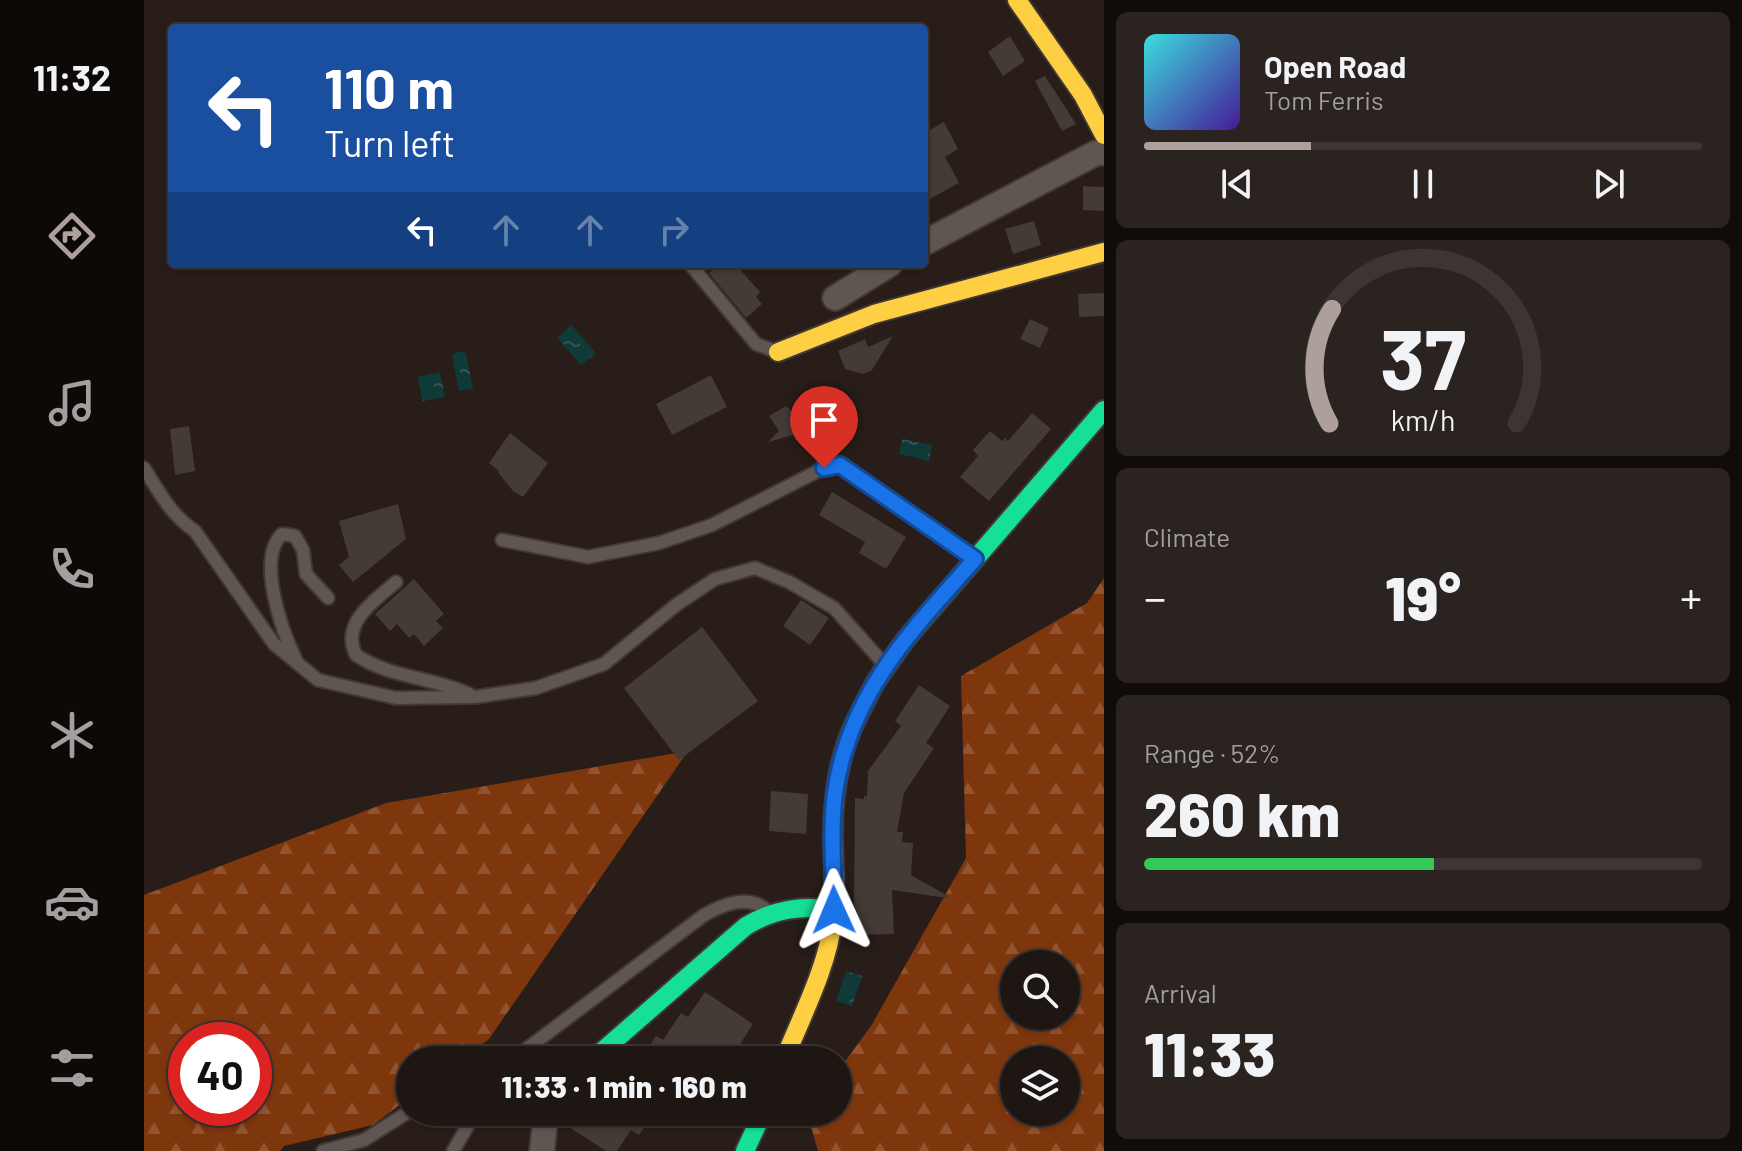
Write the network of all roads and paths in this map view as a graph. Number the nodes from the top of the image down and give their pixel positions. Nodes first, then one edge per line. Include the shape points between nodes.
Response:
1 (1017, 0) edge
2 (1104, 135) edge
3 (1104, 153) edge
4 (928, 241) edge
5 (1104, 252) edge
6 (693, 268) edge
7 (884, 268) edge
8 (835, 298) dead end
9 (778, 352) joint
10 (1104, 410) edge
11 (144, 468) edge
12 (502, 540) dead end
13 (975, 559) junction
14 (396, 582) dead end
15 (328, 598) dead end
16 (297, 663) junction
17 (885, 665) junction
18 (475, 697) junction
19 (834, 910) junction
20 (769, 912) junction
21 (531, 1046) edge
22 (608, 1046) edge
23 (789, 1046) edge
24 (396, 1120) edge
25 (468, 1126) edge
26 (545, 1126) edge
27 (757, 1126) edge
28 (323, 1151) edge
29 (453, 1151) edge
30 (542, 1151) edge
31 (745, 1151) edge

1 - 2 street via 1083,95
3 - 4 street
5 - 9 street via 874,314
6 - 9 lane via 756,344
7 - 8 street
10 - 13 street
11 - 16 lane via 274,644
12 - 13 lane via 588,557 659,543 712,525 824,468 840,465
13 - 17 street
14 - 18 lane via 358,617 351,634 356,655 392,673
15 - 16 lane via 306,574 295,536 282,534 274,542 272,560 275,602
16 - 18 lane via 318,680 396,698
17 - 18 lane via 834,608 755,568 715,579 604,664 536,688
17 - 19 street via 845,742 833,822
19 - 20 street via 811,906
19 - 23 street via 826,953
20 - 21 lane via 758,903 741,901 704,915
20 - 22 street
24 - 28 lane via 364,1140
25 - 29 lane
26 - 30 street
27 - 31 street

